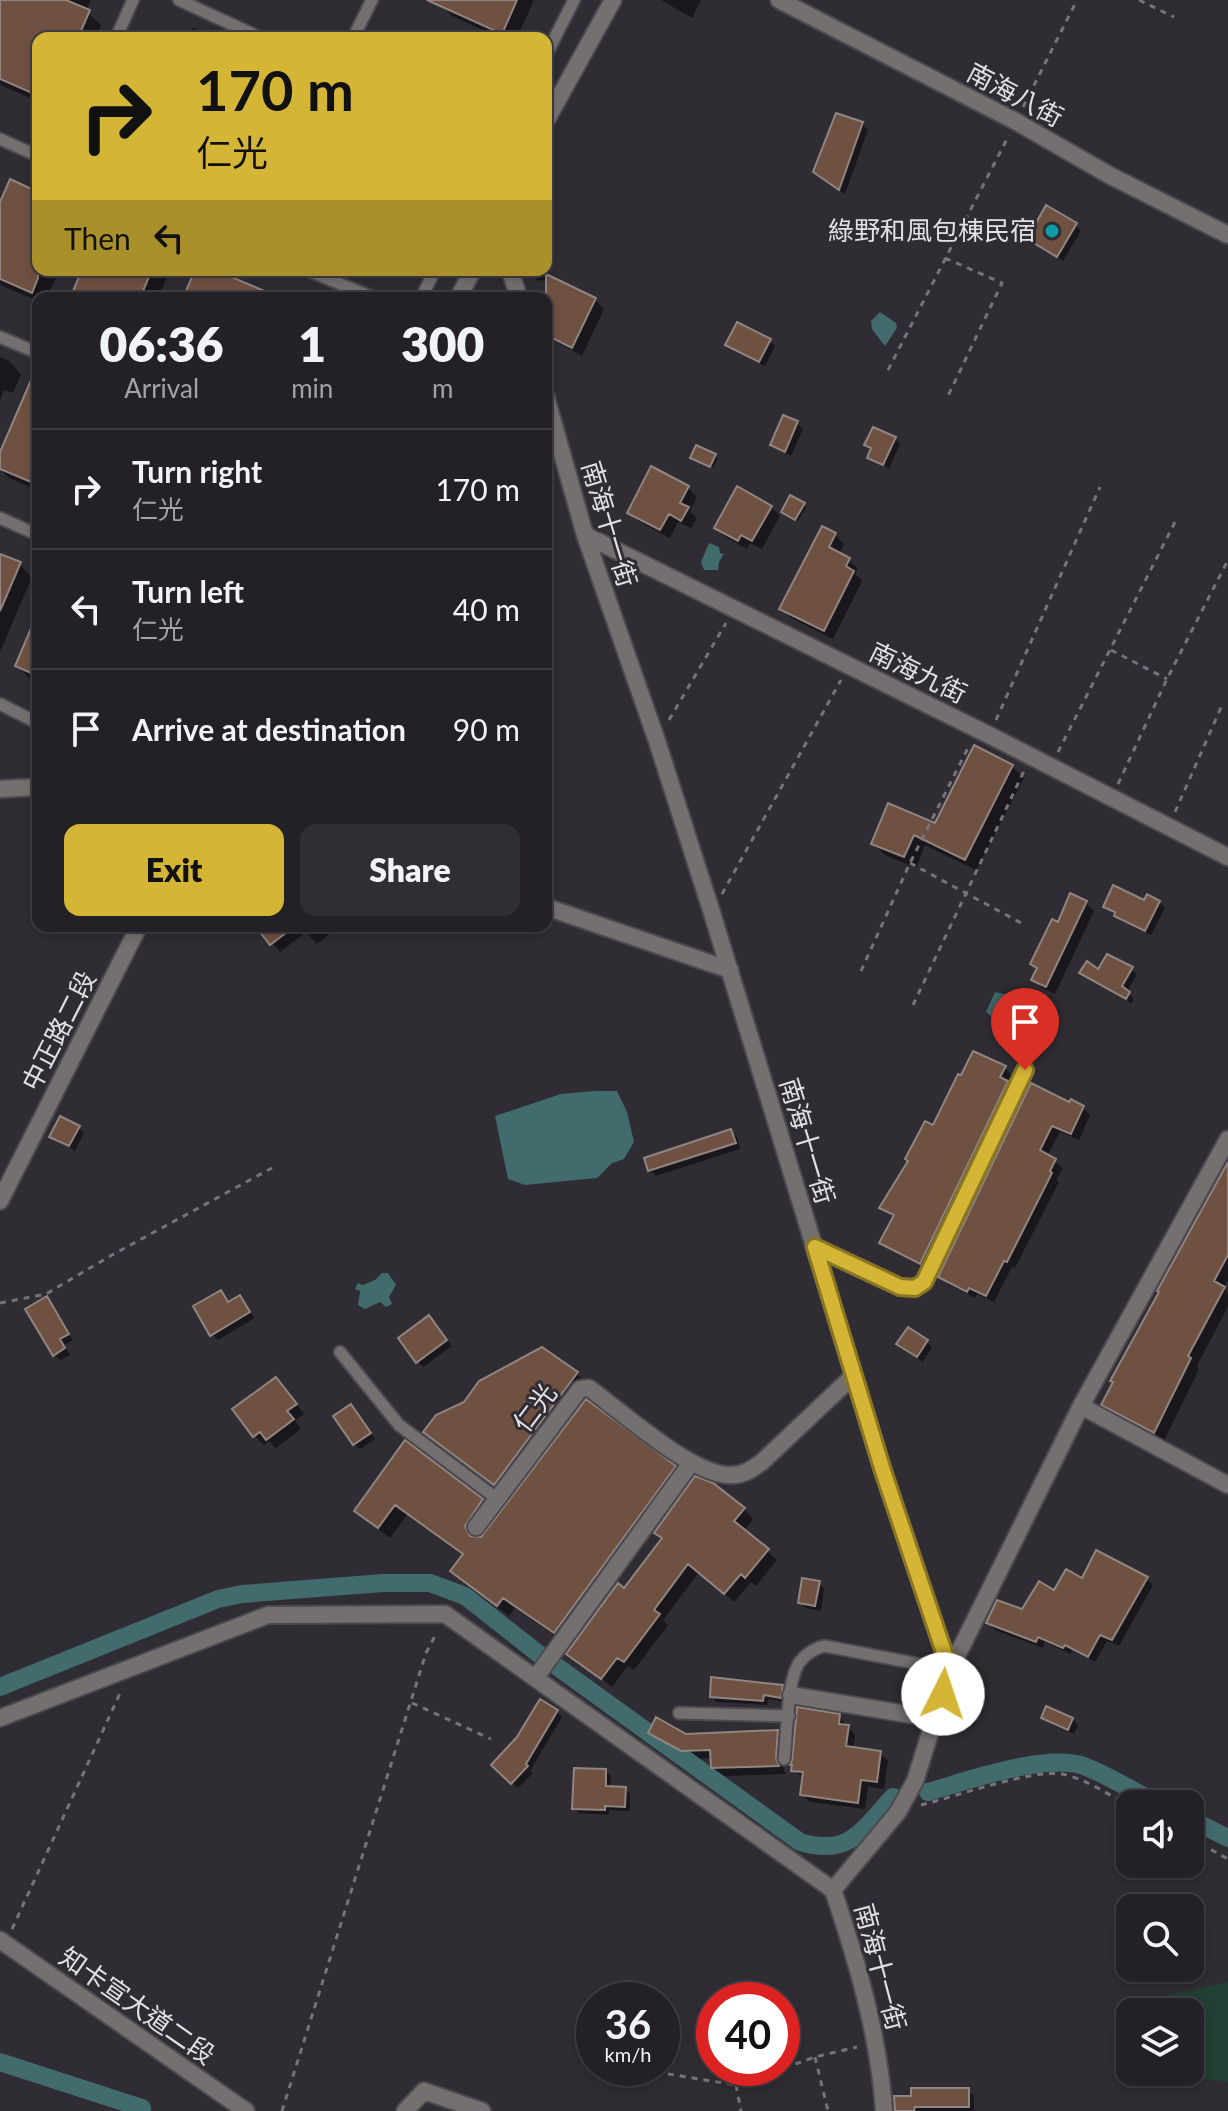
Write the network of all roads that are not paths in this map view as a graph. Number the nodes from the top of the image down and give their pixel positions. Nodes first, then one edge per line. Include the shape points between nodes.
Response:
1 (133, 0) edge
2 (179, 0) edge
3 (372, 0) edge
4 (574, 0) edge
5 (613, 0) edge
6 (779, 0) edge
7 (119, 32) edge
8 (248, 32) edge
9 (356, 32) edge
10 (552, 43) edge
11 (552, 110) edge
12 (0, 139) edge
13 (32, 153) edge
14 (1228, 235) edge
15 (321, 276) edge
16 (360, 292) edge
17 (0, 337) edge
18 (32, 350) edge
19 (552, 418) edge
20 (0, 518) edge
21 (32, 532) edge
22 (585, 535) junction
23 (0, 704) edge
24 (32, 720) edge
25 (32, 787) edge
26 (0, 789) edge
27 (1228, 857) edge
28 (552, 909) edge
29 (136, 932) edge
30 (730, 970) junction
31 (1025, 1070) dead end
32 (1228, 1139) edge
33 (0, 1201) edge
34 (815, 1247) junction
35 (340, 1352) dead end
36 (854, 1375) junction
37 (1081, 1406) junction
38 (691, 1463) junction
39 (1228, 1485) edge
40 (496, 1498) junction
41 (476, 1527) dead end
42 (950, 1670) junction
43 (536, 1677) junction
44 (791, 1695) junction
45 (679, 1713) dead end
46 (789, 1716) junction
47 (0, 1718) edge
48 (936, 1719) junction
49 (784, 1759) dead end
50 (833, 1890) junction
51 (3, 1942) edge
52 (246, 2111) edge
53 (405, 2111) edge
54 (482, 2111) edge
55 (884, 2111) edge

1 - 7 lane
2 - 8 lane
3 - 9 lane
4 - 10 lane
5 - 11 street
6 - 14 street, 南海八街
12 - 13 lane
15 - 16 lane
17 - 18 lane
19 - 22 street, 南海十一街
20 - 21 lane
22 - 27 street, 南海九街
22 - 30 street, 南海十一街
23 - 24 lane
25 - 26 street
28 - 30 street
29 - 33 street, 中正路二段
30 - 34 street, 南海十一街
31 - 34 street via 924,1282 915,1288 900,1287
32 - 37 street
34 - 36 street, 南海十一街
35 - 40 lane via 399,1425
36 - 38 street, 仁光 via 745,1474 726,1475
36 - 42 street, 南海十一街
37 - 39 street
37 - 42 street
38 - 40 street, 仁光 via 589,1388 580,1389
38 - 43 street
40 - 41 street, 仁光
42 - 44 lane via 818,1647 796,1669
42 - 48 street, 南海十一街
43 - 47 street via 445,1614 268,1615
43 - 50 street
44 - 46 lane
44 - 48 street
45 - 46 lane
46 - 49 lane
48 - 50 street, 南海十一街 via 915,1781 898,1812
50 - 55 street, 南海十一街 via 875,2040
51 - 52 street, 知卡宣大道二段
53 - 54 street via 424,2091

